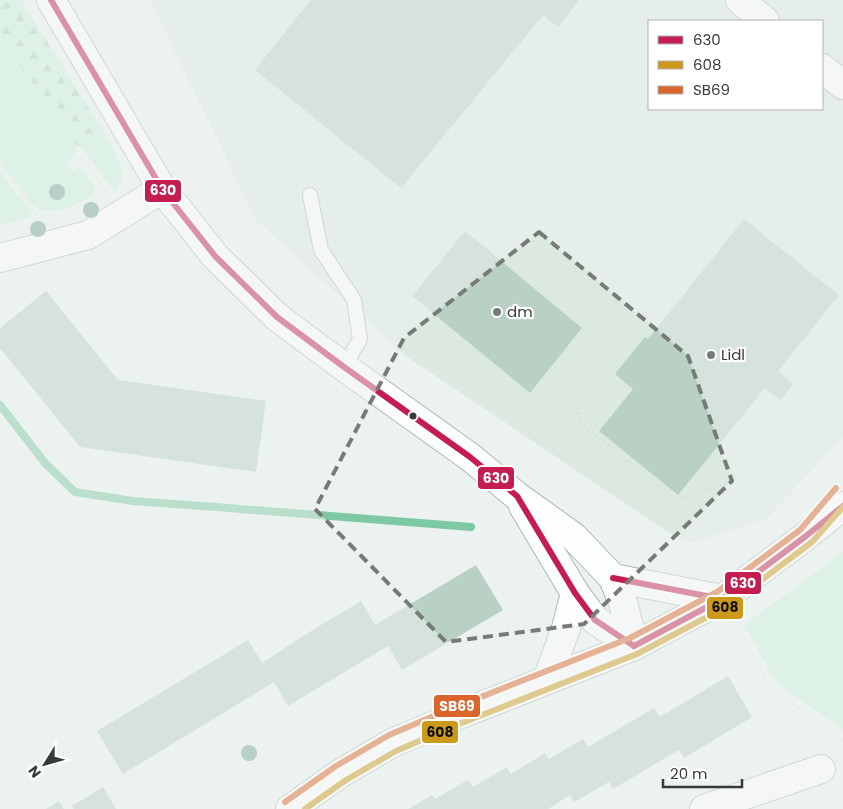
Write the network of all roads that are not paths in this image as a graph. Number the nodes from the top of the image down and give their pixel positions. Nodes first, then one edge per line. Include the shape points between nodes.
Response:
1 (51, 0) edge
2 (740, 0) edge
3 (764, 20) edge
4 (823, 69) edge
5 (843, 86) edge
6 (162, 189) junction
7 (310, 195) dead end
8 (0, 258) edge
9 (344, 367) junction
10 (843, 494) edge
11 (517, 496) junction
12 (843, 506) edge
13 (806, 536) junction
14 (612, 578) junction
15 (575, 593) junction
16 (722, 599) junction
17 (634, 646) junction
18 (547, 680) junction
19 (821, 768) dead end
20 (290, 809) edge
21 (704, 809) edge

1 - 6 street
2 - 3 street
4 - 5 street
6 - 8 street via 88,235
6 - 9 street via 215,256 277,317
7 - 9 lane via 321,250 354,300 360,339
9 - 11 street via 470,457
10 - 13 street
11 - 14 street via 574,537
11 - 15 street
12 - 13 street
13 - 16 street
14 - 16 street
14 - 17 street via 624,606
15 - 17 street via 595,620
15 - 18 street
16 - 17 street
17 - 18 street
18 - 20 street via 392,743 341,772
19 - 21 street

